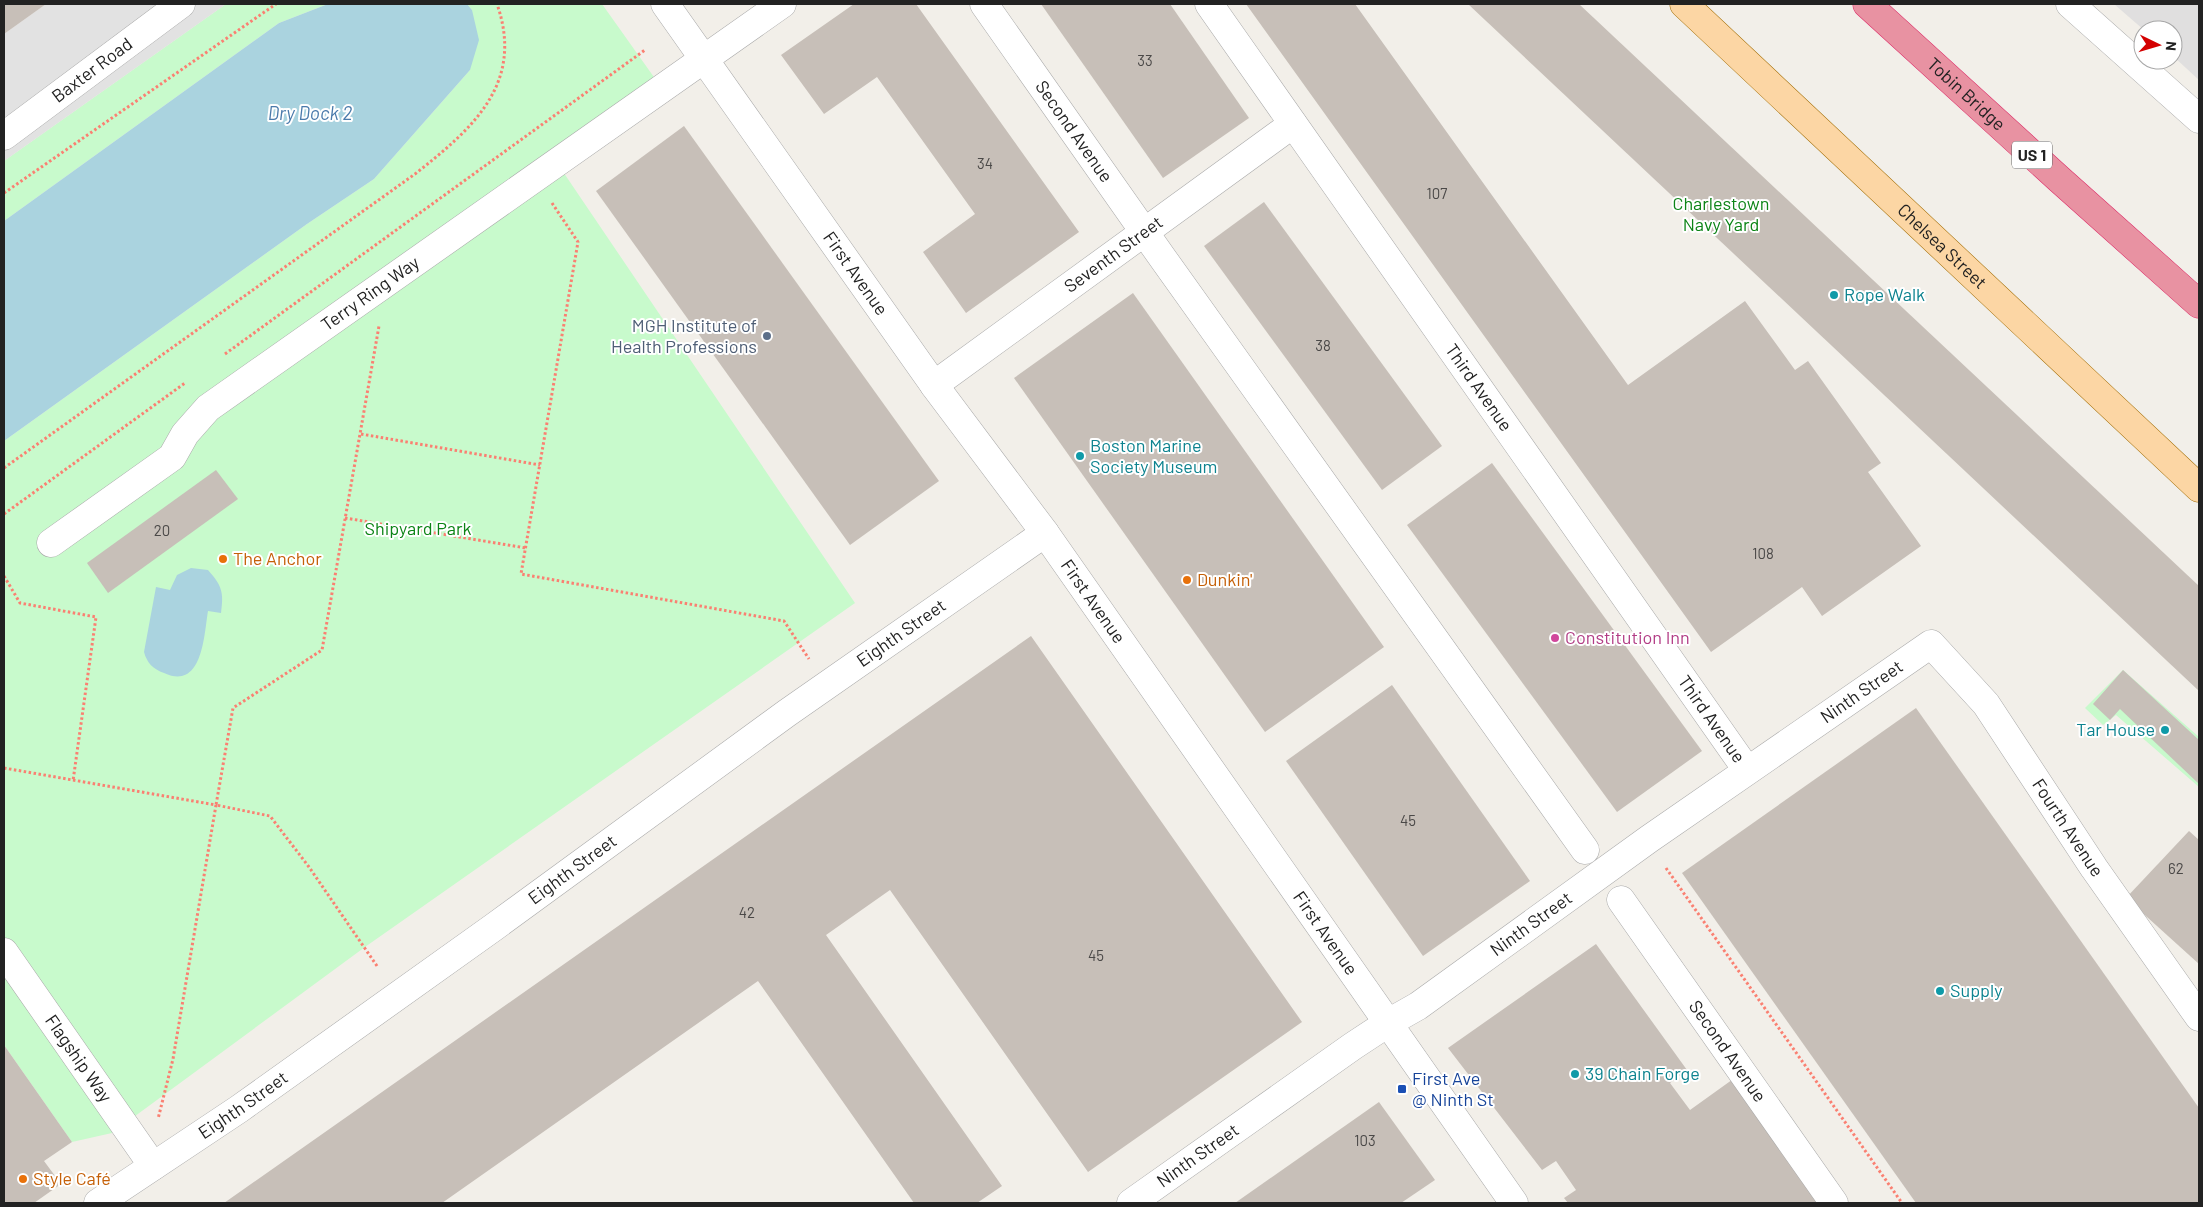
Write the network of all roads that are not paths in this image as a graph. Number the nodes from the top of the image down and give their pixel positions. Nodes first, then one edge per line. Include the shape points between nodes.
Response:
1 (182, 4) edge
2 (665, 4) edge
3 (782, 4) edge
4 (984, 4) edge
5 (1209, 4) edge
6 (1684, 4) edge
7 (1867, 4) edge
8 (1872, 4) edge
9 (2070, 4) edge
10 (703, 59) junction
11 (2195, 107) edge
12 (1293, 124) junction
13 (4, 136) edge
14 (1144, 232) junction
15 (2199, 303) edge
16 (934, 385) junction
17 (2199, 488) edge
18 (1045, 534) junction
19 (51, 543) dead end
20 (1932, 644) joint
21 (1747, 770) junction
22 (1585, 850) dead end
23 (1621, 900) dead end
24 (4, 952) edge
25 (2199, 1017) edge
26 (1388, 1022) junction
27 (153, 1166) junction
28 (98, 1203) edge
29 (1130, 1203) edge
30 (1514, 1203) edge
31 (1834, 1203) edge

1 - 13 street, Baxter Road
2 - 10 street, First Avenue
3 - 10 street, Terry Ring Way
4 - 14 street, Second Avenue
5 - 12 street, Third Avenue
6 - 17 main road, Chelsea Street
7 - 15 highway, Tobin Bridge / US 1
8 - 15 highway, Tobin Bridge / US 1
9 - 11 street
10 - 16 street, First Avenue
10 - 19 street, Terry Ring Way via 208,408 185,434 172,457
12 - 14 street, Seventh Street
12 - 21 street, Third Avenue
14 - 16 street, Seventh Street
14 - 22 street, Second Avenue
16 - 18 street, First Avenue
18 - 26 street, First Avenue
18 - 27 street, Eighth Street via 787,713 247,1103
20 - 21 street, Ninth Street
20 - 25 street, Fourth Avenue via 1986,704 2094,868
21 - 26 street, Ninth Street via 1514,939 1418,1006
23 - 31 street, Second Avenue
24 - 27 street, Flagship Way
26 - 29 street, Ninth Street
26 - 30 street, First Avenue
27 - 28 street, Eighth Street

